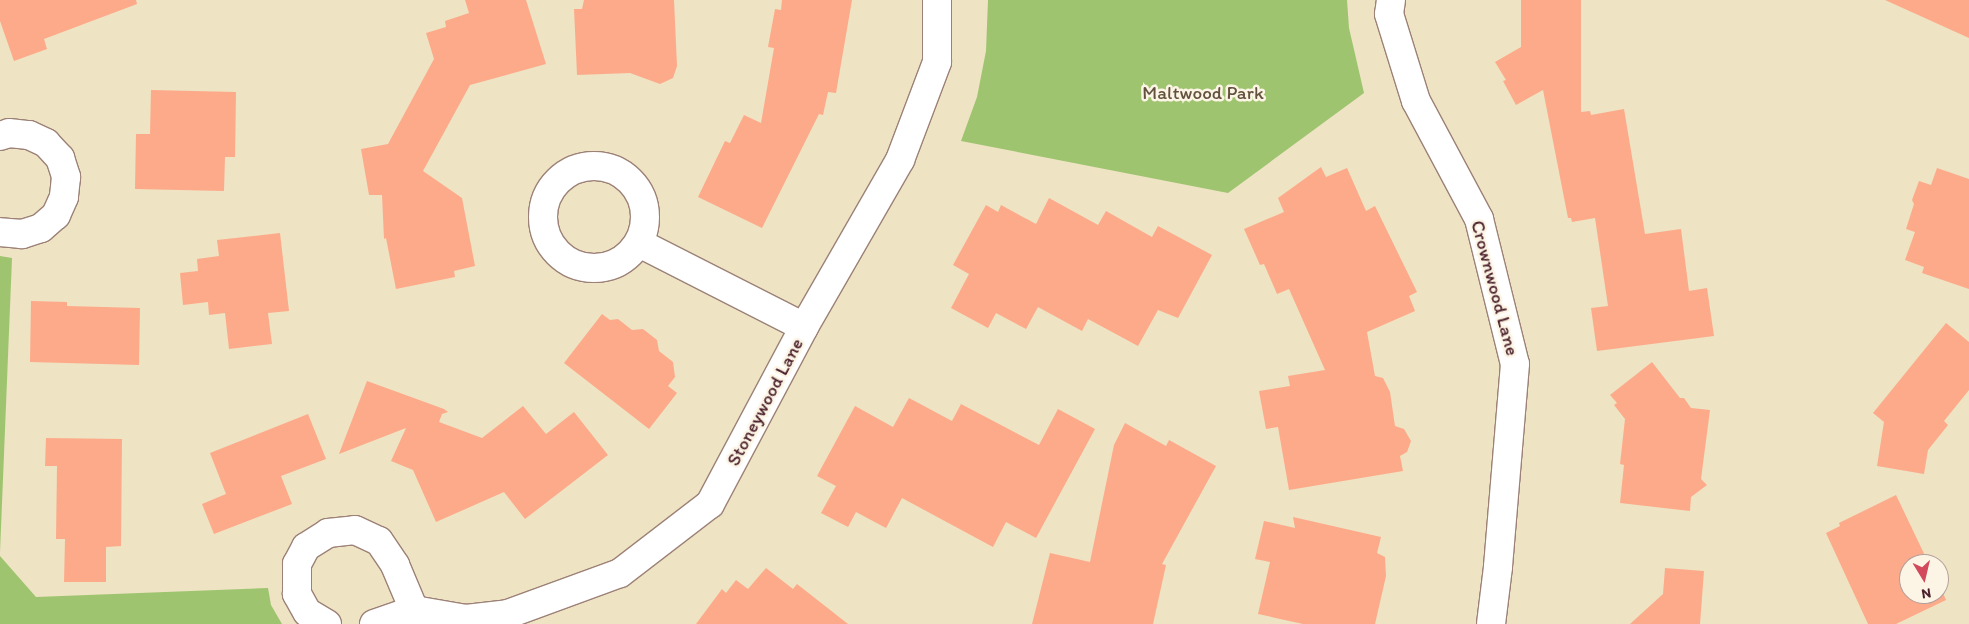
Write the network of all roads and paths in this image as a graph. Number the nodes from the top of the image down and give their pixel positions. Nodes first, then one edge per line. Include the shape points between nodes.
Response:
1 (937, 0) edge
2 (1391, 0) edge
3 (0, 136) edge
4 (0, 232) edge
5 (639, 243) dead end
6 (804, 327) junction
7 (414, 610) junction
8 (327, 624) edge
9 (374, 624) edge
10 (1491, 624) edge

1 - 6 street, Stoneywood Lane via 937,62 900,160
2 - 10 street, Crownwood Lane via 1389,14 1416,101 1479,219 1515,364
3 - 4 street via 9,133 29,135 46,143 60,158 66,177 64,197 56,214 41,228 22,234
5 - 6 street
6 - 7 street, Stoneywood Lane via 710,504 620,573 508,614 466,619
7 - 8 street via 395,565 379,541 356,530 328,533 306,547 297,564 297,594 307,612
7 - 9 street, Stoneywood Lane

